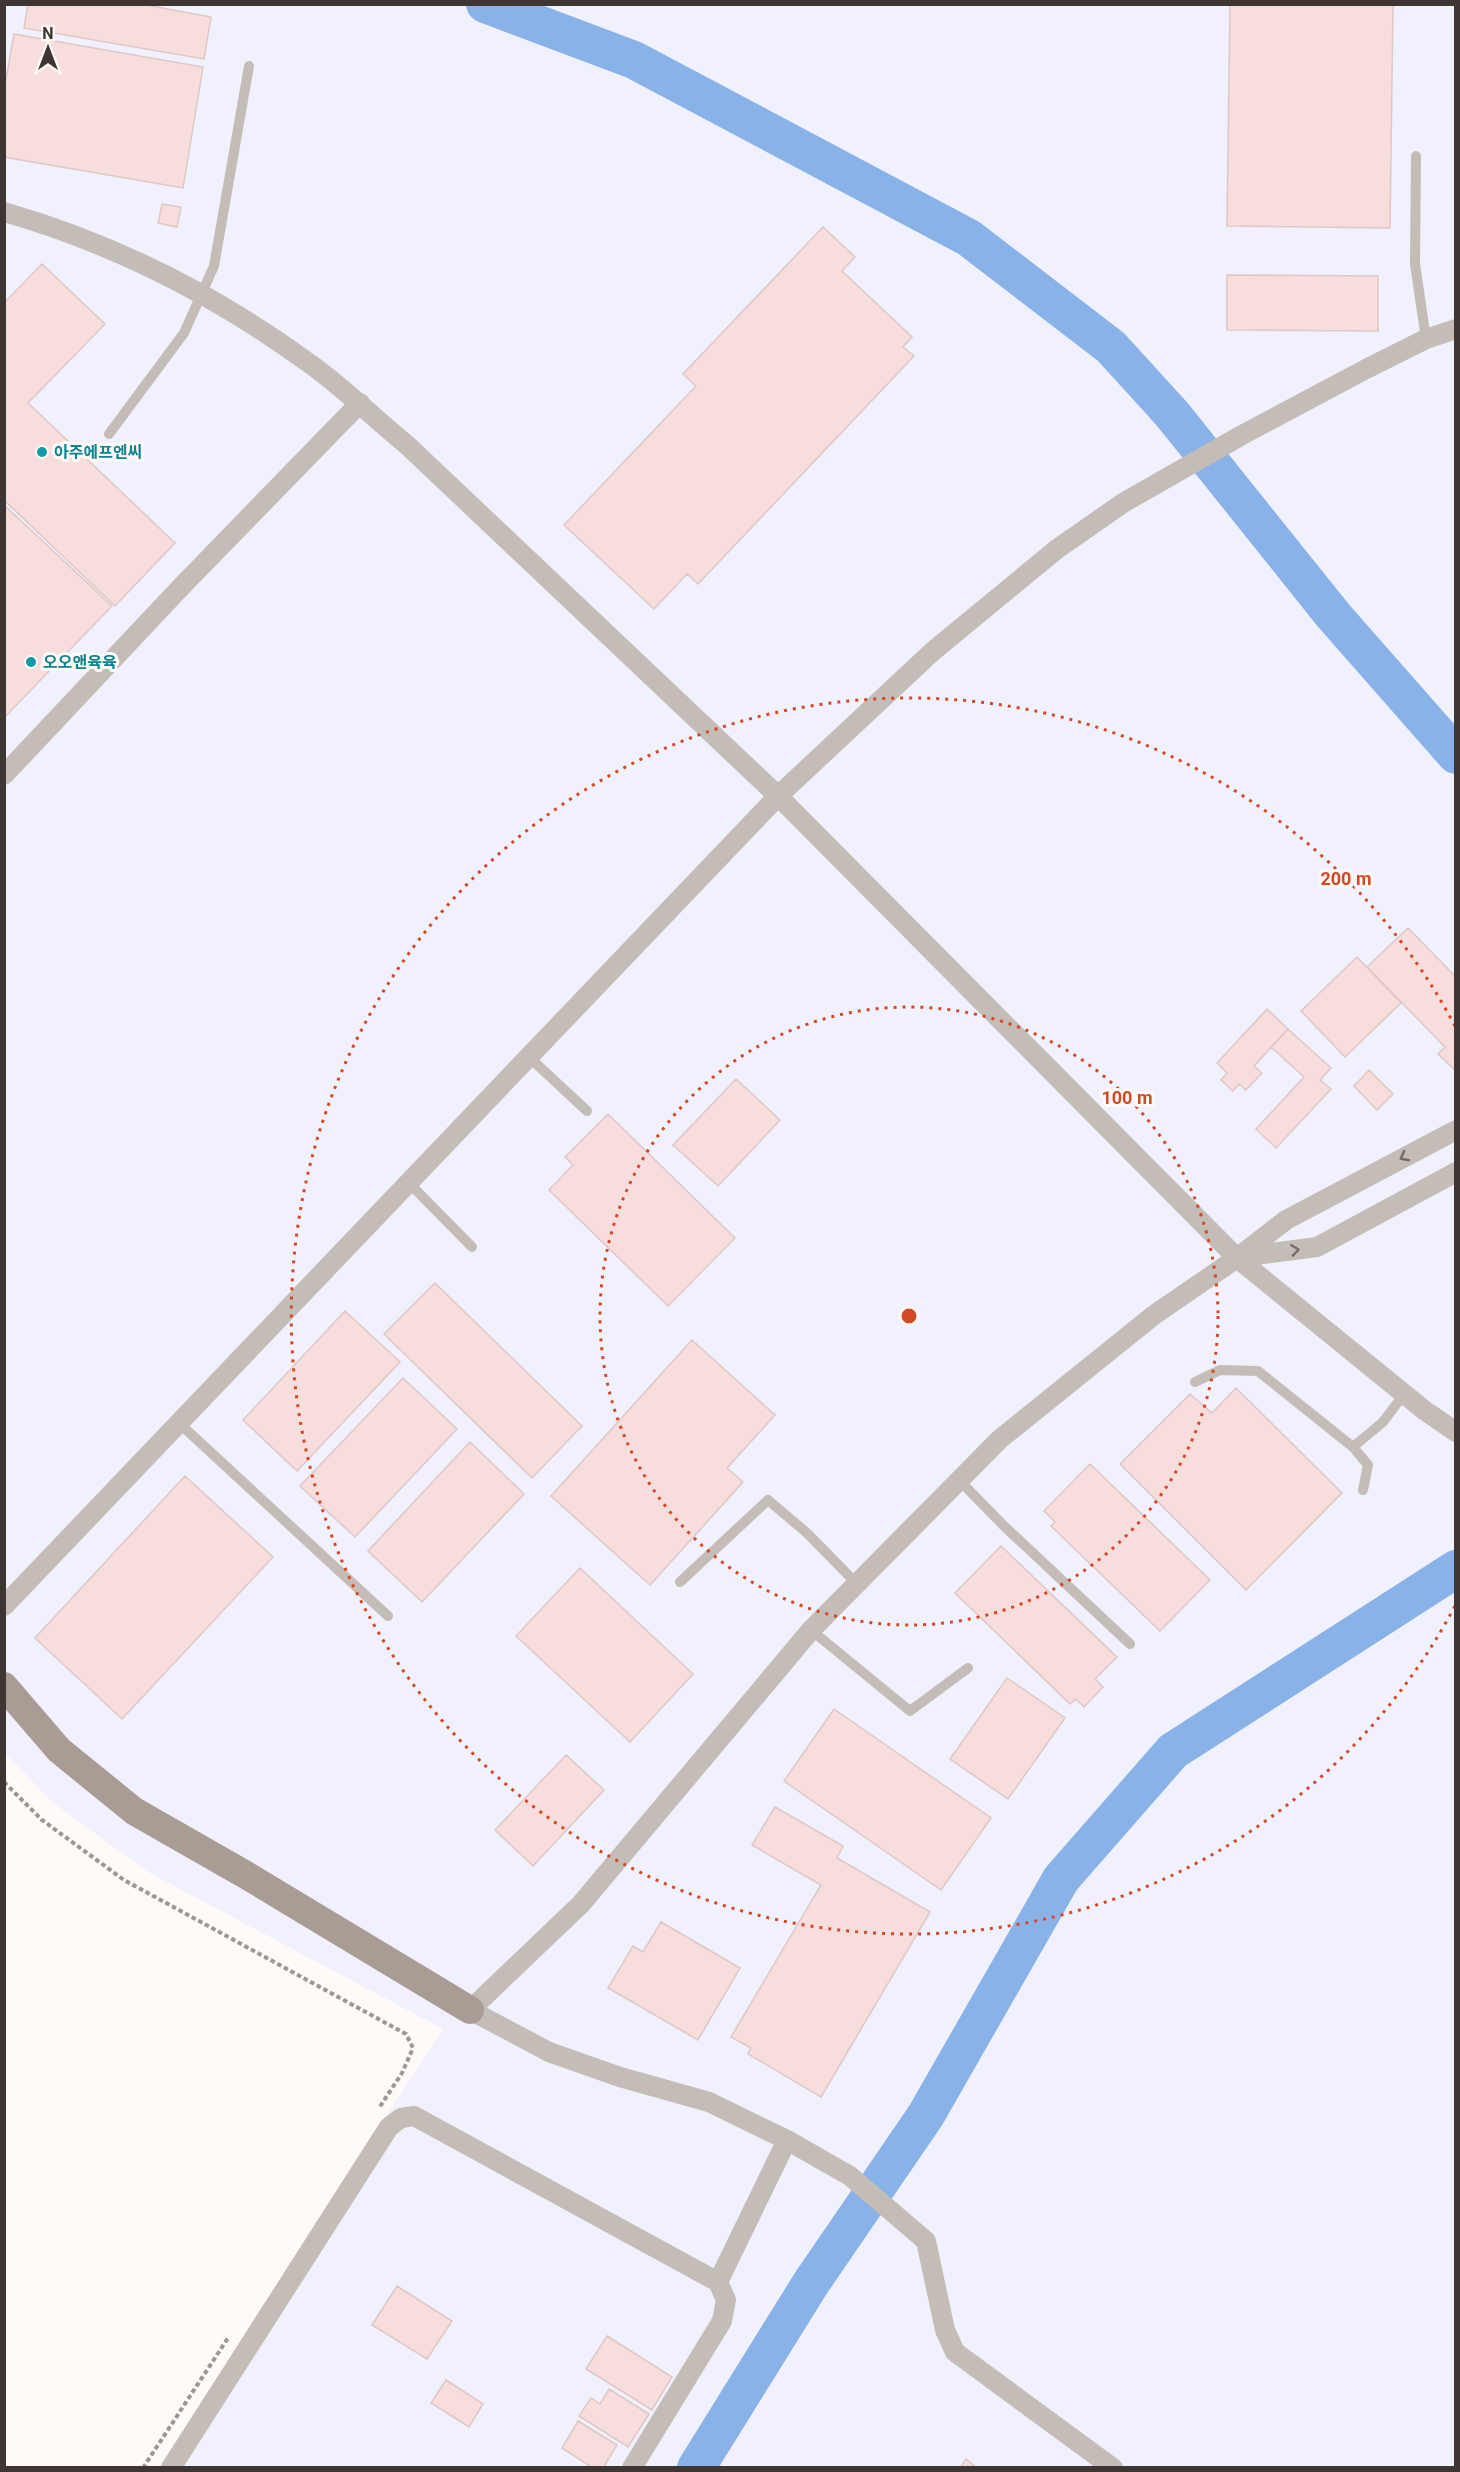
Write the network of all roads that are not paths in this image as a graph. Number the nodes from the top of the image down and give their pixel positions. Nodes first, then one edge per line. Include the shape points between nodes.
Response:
1 (249, 66) dead end
2 (1416, 156) dead end
3 (4, 212) edge
4 (202, 294) junction
5 (1455, 329) edge
6 (1426, 339) junction
7 (360, 404) junction
8 (109, 434) dead end
9 (4, 775) edge
10 (778, 796) junction
11 (529, 1057) junction
12 (587, 1111) dead end
13 (1455, 1130) edge
14 (1455, 1172) edge
15 (409, 1183) junction
16 (472, 1247) dead end
17 (1237, 1258) junction
18 (1195, 1382) dead end
19 (1404, 1395) junction
20 (179, 1423) junction
21 (1455, 1432) edge
22 (1353, 1447) junction
23 (959, 1480) junction
24 (1363, 1490) dead end
25 (680, 1582) dead end
26 (857, 1584) junction
27 (4, 1606) edge
28 (388, 1616) dead end
29 (811, 1630) junction
30 (1130, 1644) dead end
31 (968, 1668) dead end
32 (4, 1686) edge
33 (470, 2010) junction
34 (787, 2140) junction
35 (718, 2282) junction
36 (171, 2468) edge
37 (632, 2468) edge
38 (1113, 2468) edge

1 - 4 lane via 214,266
2 - 6 lane via 1414,264
3 - 4 street via 87,240
4 - 7 street via 314,366
4 - 8 lane via 184,333
5 - 6 street
6 - 10 street via 1186,465 1095,523 932,652
7 - 9 street
7 - 10 street
10 - 11 street
10 - 17 street
11 - 12 lane
11 - 15 street
13 -> 17 street via 1286,1220
17 -> 14 street via 1317,1247
15 - 16 lane
15 - 20 street
17 - 19 street
17 - 23 street via 1154,1315 1000,1439
18 - 22 lane via 1220,1370 1258,1371
19 - 21 street
19 - 22 lane via 1383,1422
20 - 27 street
20 - 28 lane
22 - 24 lane via 1368,1465
23 - 26 street
23 - 30 lane
25 - 26 lane via 768,1500
26 - 29 street
29 - 31 lane via 910,1711
29 - 33 street via 581,1904
32 - 33 street via 59,1750 134,1811
33 - 34 street via 549,2052 709,2102
34 - 35 street
34 - 38 street via 850,2176 926,2241 945,2330 955,2352
35 - 36 street via 414,2116 401,2118 389,2127
35 - 37 street via 726,2300 722,2321

